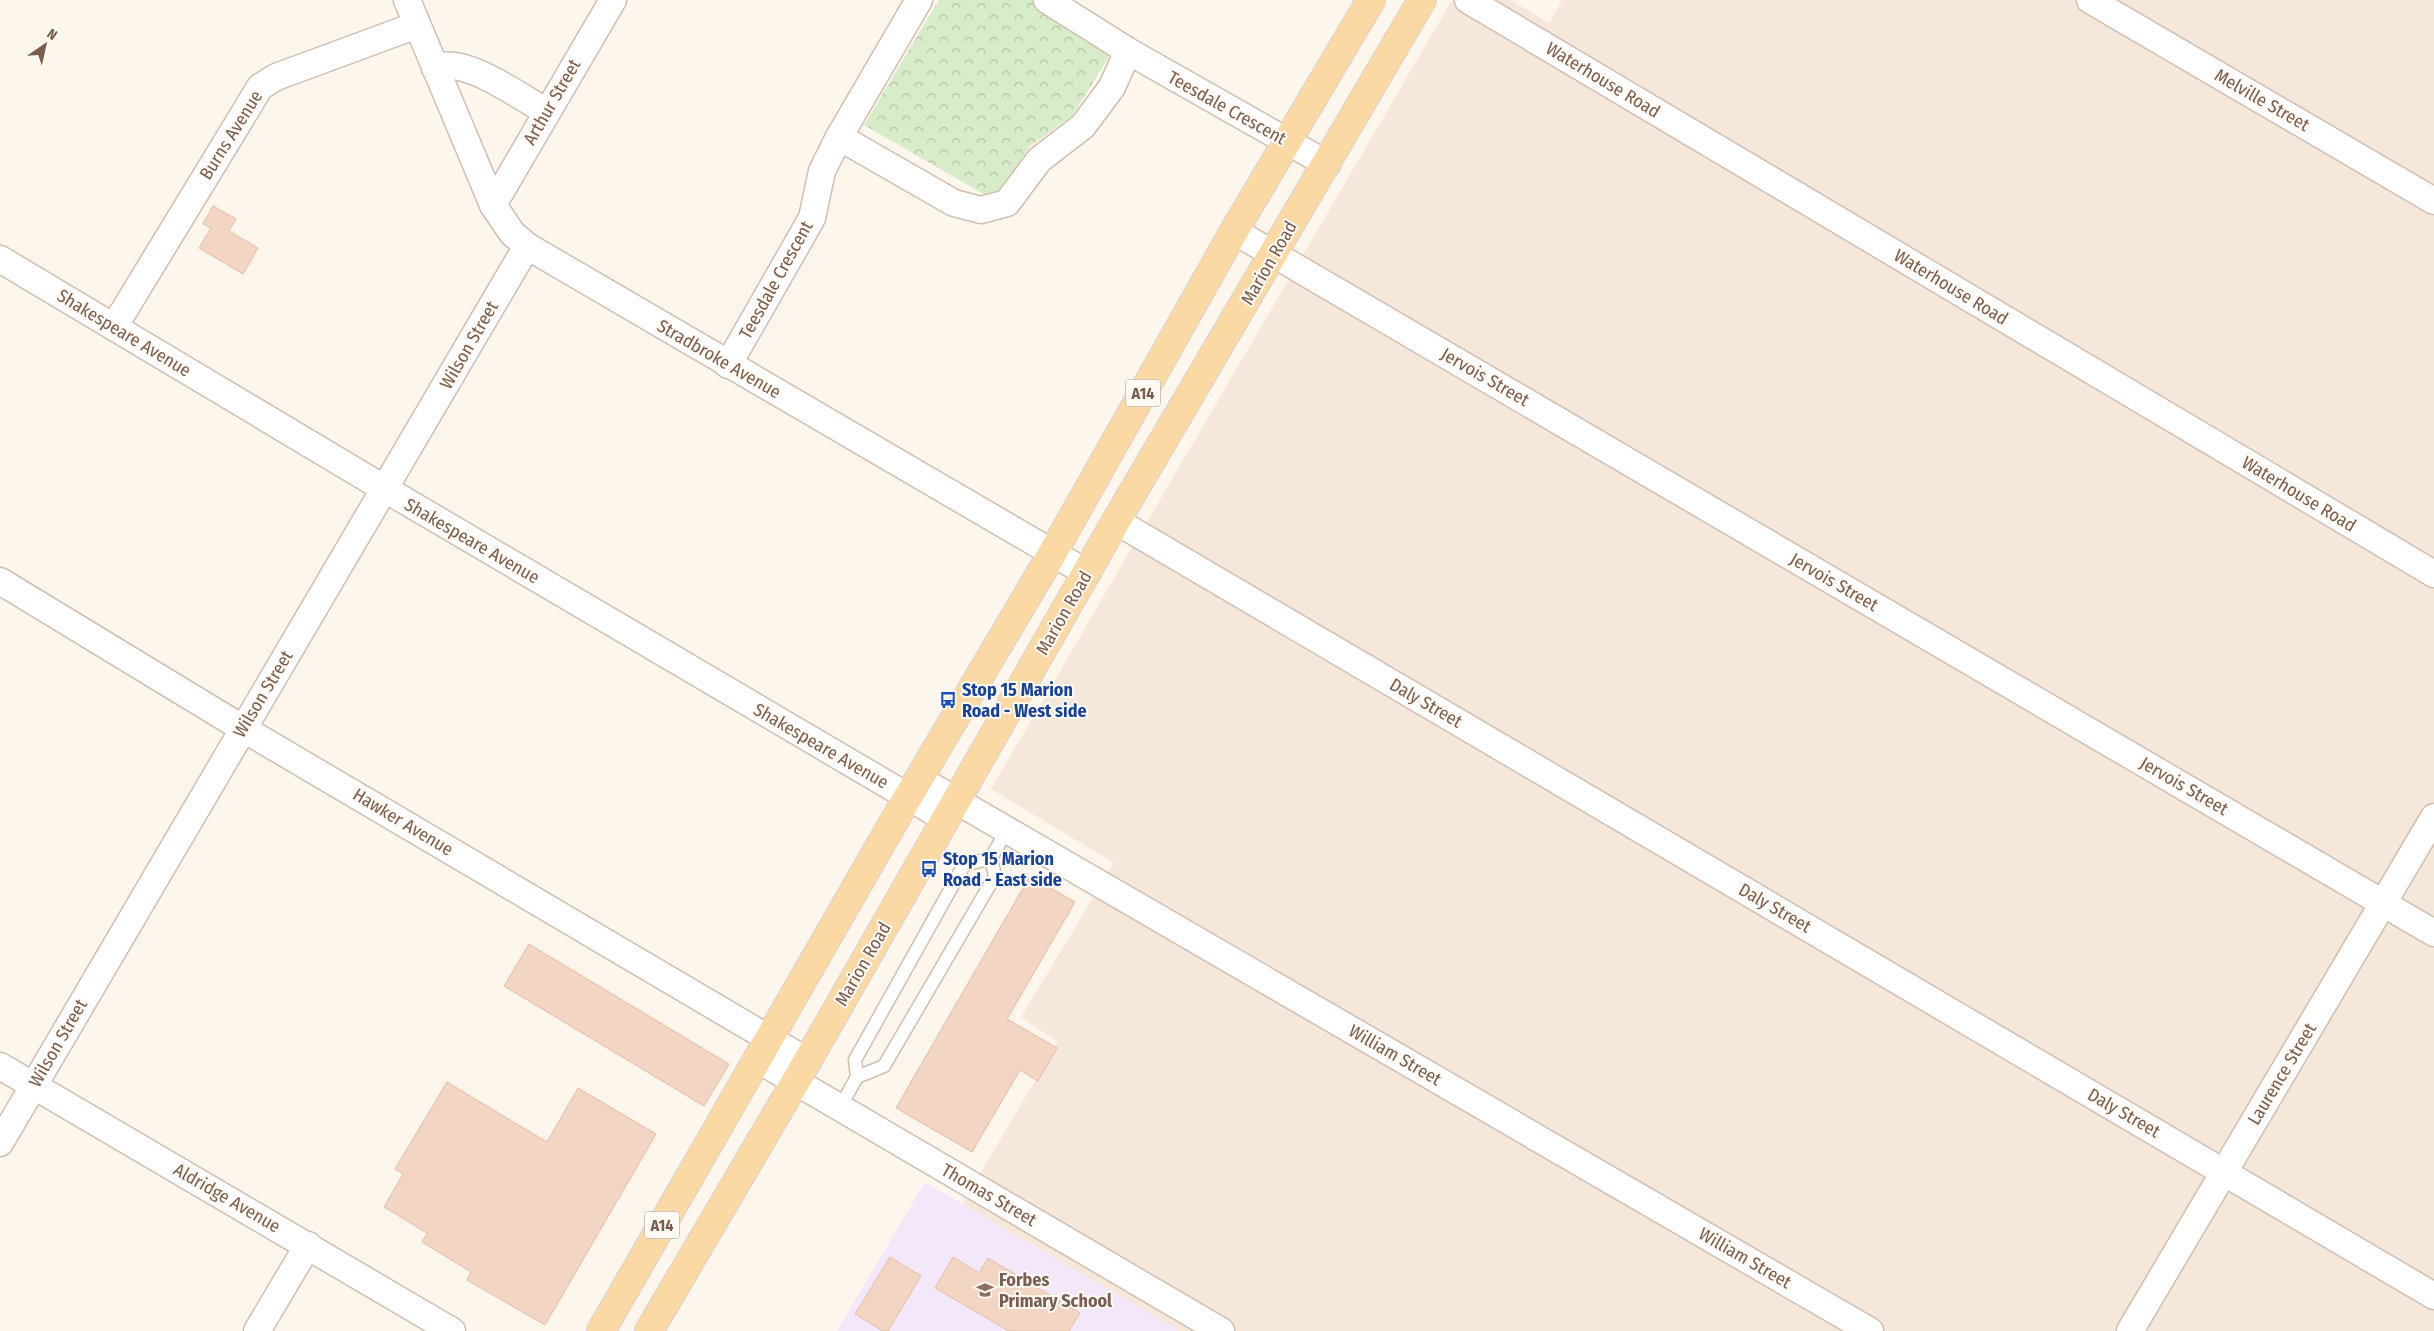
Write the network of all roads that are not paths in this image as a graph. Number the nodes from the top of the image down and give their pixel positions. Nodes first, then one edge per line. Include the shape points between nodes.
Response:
1 (407, 0) edge
2 (612, 0) edge
3 (919, 0) edge
4 (1047, 0) edge
5 (1371, 0) edge
6 (1422, 0) edge
7 (1468, 0) edge
8 (2090, 0) edge
9 (417, 25) junction
10 (1128, 51) junction
11 (435, 68) junction
12 (547, 112) junction
13 (839, 137) junction
14 (1287, 141) junction
15 (1326, 164) junction
16 (2434, 200) edge
17 (493, 204) junction
18 (1234, 231) junction
19 (527, 246) junction
20 (1274, 254) junction
21 (0, 259) edge
22 (114, 327) junction
23 (728, 365) junction
24 (385, 489) junction
25 (1116, 521) junction
26 (1052, 554) junction
27 (1087, 573) junction
28 (2434, 574) edge
29 (0, 581) edge
30 (242, 728) junction
31 (914, 788) junction
32 (952, 810) junction
33 (2434, 817) edge
34 (1006, 830) junction
35 (990, 858) junction
36 (2383, 903) junction
37 (2434, 933) edge
38 (763, 1049) junction
39 (0, 1066) edge
40 (801, 1071) junction
41 (857, 1077) junction
42 (33, 1086) junction
43 (840, 1107) junction
44 (0, 1143) edge
45 (2224, 1172) junction
46 (308, 1245) junction
47 (2434, 1296) edge
48 (258, 1331) edge
49 (452, 1331) edge
50 (601, 1331) edge
51 (649, 1331) edge
52 (1221, 1331) edge
53 (1870, 1331) edge
54 (2130, 1331) edge

1 - 9 street, Stradbroke Avenue
2 - 12 street, Arthur Street
3 - 13 street, Teesdale Crescent
4 - 10 street, Teesdale Crescent
5 - 14 main road, A14
6 - 15 main road, Marion Road / A14
7 - 28 street, Waterhouse Road
8 - 16 street, Melville Street
9 - 11 street, Stradbroke Avenue
9 - 22 street, Burns Avenue via 276,77 260,87
10 - 13 street via 1112,87 1083,126 1039,160 1007,203 981,210 954,203
10 - 14 street, Teesdale Crescent
11 - 12 street via 442,64 473,70
11 - 17 street, Stradbroke Avenue
12 - 17 street, Arthur Street
13 - 23 street, Teesdale Crescent via 822,171 812,218
14 - 15 street, Teesdale Crescent
14 - 18 main road, A14
15 - 20 main road, Marion Road / A14
17 - 19 street, Stradbroke Avenue via 512,234
18 - 20 street, Jervois Street
18 - 26 main road, A14
19 - 23 street, Stradbroke Avenue
19 - 24 street, Wilson Street
20 - 25 main road, Marion Road / A14
20 - 36 street, Jervois Street
21 - 22 street, Shakespeare Avenue
22 - 24 street, Shakespeare Avenue
23 - 26 street, Stradbroke Avenue
24 - 30 street, Wilson Street
24 - 31 street, Shakespeare Avenue
25 - 27 main road, Marion Road / A14
25 - 45 street, Daly Street
26 - 27 street, Stradbroke Avenue
26 - 31 main road, A14
27 - 32 main road, Marion Road / A14
29 - 30 street, Hawker Avenue
30 - 38 street, Hawker Avenue
30 - 42 street, Wilson Street
31 - 32 street, William Street
31 - 38 main road, A14
32 - 34 street, William Street
32 - 40 main road, Marion Road / A14
33 - 36 street, Laurence Street
34 - 35 lane
34 - 53 street, William Street
35 - 41 lane via 964,865 855,1060
35 - 41 lane via 995,876 884,1066
36 - 37 street, Jervois Street
36 - 45 street, Laurence Street
38 - 40 street, Thomas Street
38 - 50 main road, A14
39 - 42 street, Aldridge Avenue
40 - 43 street, Thomas Street
40 - 51 main road, Marion Road / A14
41 - 43 lane
42 - 44 street, Wilson Street
42 - 46 street, Aldridge Avenue
43 - 52 street, Thomas Street
45 - 47 street, Daly Street
45 - 54 street, Laurence Street
46 - 48 street
46 - 49 street, Aldridge Avenue

